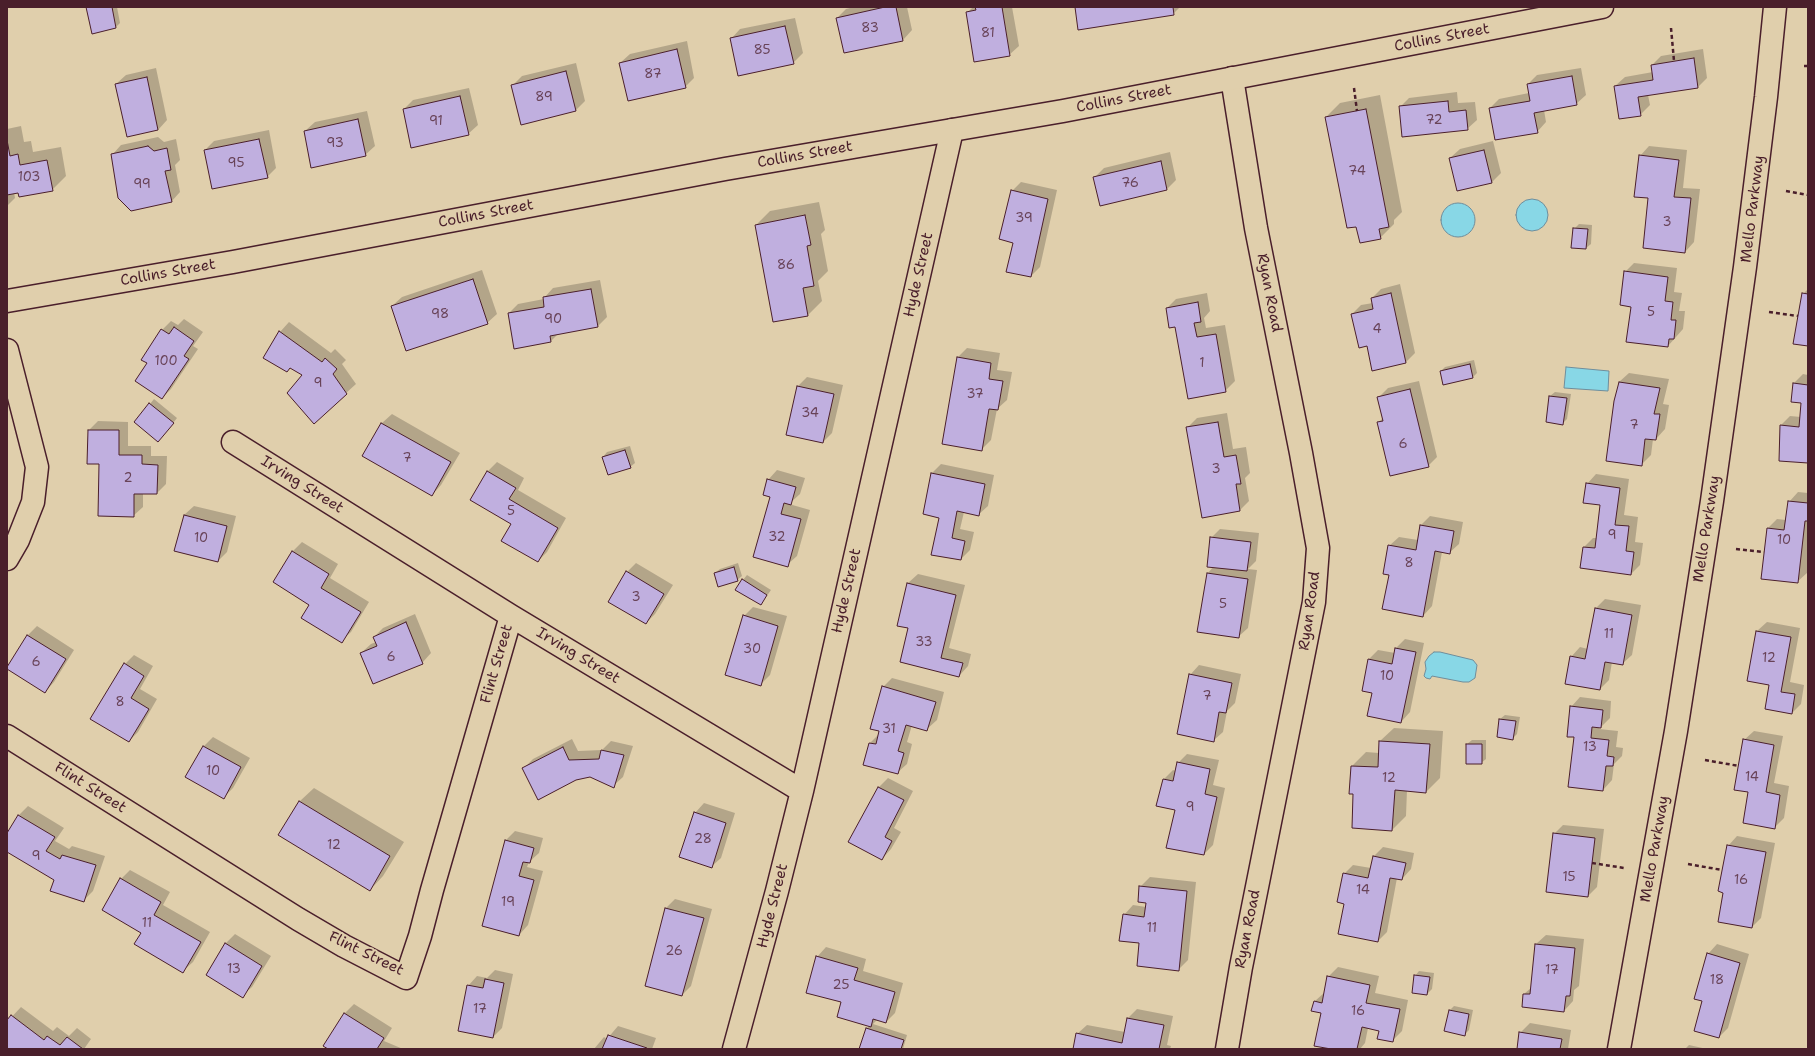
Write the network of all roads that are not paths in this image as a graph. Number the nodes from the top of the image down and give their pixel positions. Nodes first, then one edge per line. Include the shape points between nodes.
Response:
1 (1602, 7) edge
2 (1775, 7) edge
3 (1232, 78) junction
4 (952, 130) junction
5 (7, 301) edge
6 (7, 350) edge
7 (234, 442) dead end
8 (7, 559) edge
9 (512, 616) junction
10 (7, 736) edge
11 (802, 791) junction
12 (734, 1049) edge
13 (1228, 1049) edge
14 (1619, 1049) edge

1 - 3 street, Collins Street
2 - 14 street, Mello Parkway via 1745,267 1712,501 1676,731
3 - 4 street, Collins Street
3 - 13 street, Ryan Road via 1256,228 1318,548 1314,602 1241,967
4 - 5 street, Collins Street via 725,169 241,261
4 - 11 street, Hyde Street
6 - 8 street via 37,467 33,502 18,540
7 - 9 street, Irving Street
9 - 10 street, Flint Street via 406,978 298,919
9 - 11 street, Irving Street
11 - 12 street, Hyde Street via 776,899

